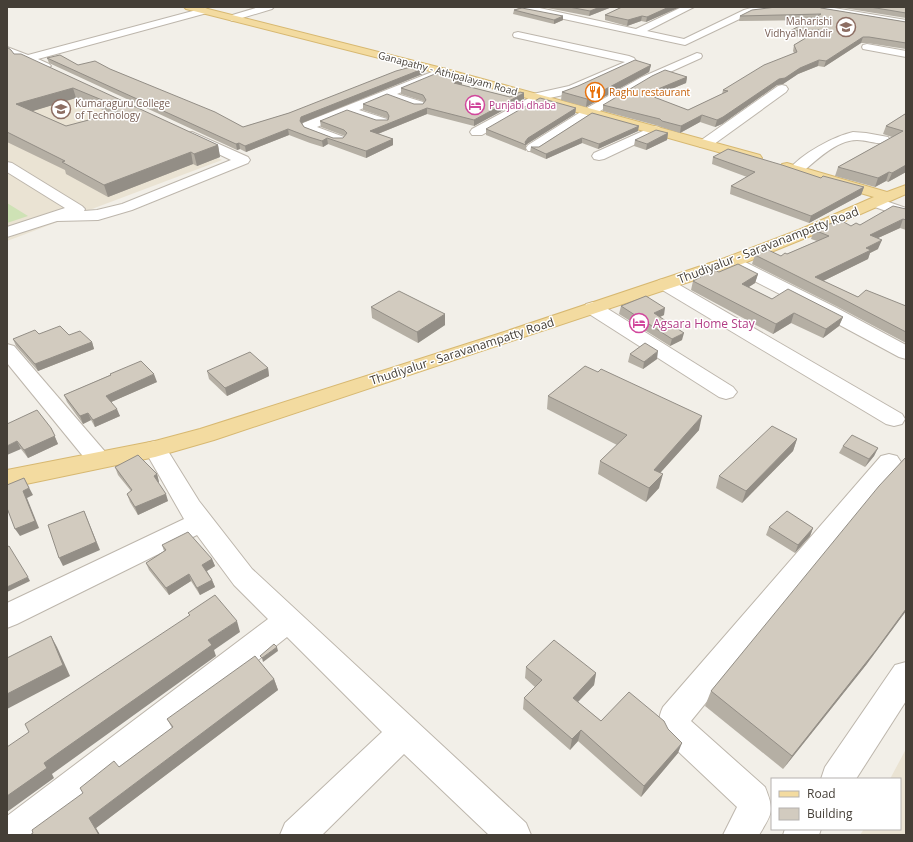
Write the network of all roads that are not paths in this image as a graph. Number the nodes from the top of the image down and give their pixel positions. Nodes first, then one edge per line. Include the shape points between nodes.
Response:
1 (189, 7) edge
2 (269, 7) edge
3 (522, 7) edge
4 (555, 7) edge
5 (689, 7) edge
6 (823, 7) edge
7 (771, 10) edge
8 (204, 11) junction
9 (544, 12) junction
10 (603, 16) dead end
11 (232, 18) junction
12 (589, 22) junction
13 (906, 23) edge
14 (637, 32) junction
15 (518, 35) dead end
16 (867, 47) edge
17 (7, 50) edge
18 (906, 54) edge
19 (696, 56) dead end
20 (28, 58) junction
21 (7, 64) edge
22 (442, 71) junction
23 (56, 72) edge
24 (782, 89) edge
25 (386, 94) junction
26 (538, 97) junction
27 (419, 105) edge
28 (348, 110) junction
29 (590, 111) junction
30 (382, 122) edge
31 (178, 130) edge
32 (654, 130) junction
33 (477, 132) dead end
34 (339, 140) edge
35 (883, 140) edge
36 (705, 144) junction
37 (533, 148) edge
38 (599, 156) dead end
39 (7, 166) edge
40 (796, 170) junction
41 (891, 196) edge
42 (79, 212) junction
43 (906, 213) edge
44 (7, 232) edge
45 (731, 262) junction
46 (665, 284) junction
47 (593, 308) junction
48 (906, 353) edge
49 (11, 361) edge
50 (726, 392) dead end
51 (894, 420) dead end
52 (156, 449) junction
53 (99, 460) junction
54 (889, 462) dead end
55 (7, 479) edge
56 (201, 522) junction
57 (7, 616) edge
58 (288, 620) junction
59 (906, 675) edge
60 (404, 732) junction
61 (838, 778) edge
62 (10, 835) edge
63 (297, 835) edge
64 (514, 835) edge
65 (740, 835) edge

1 - 8 main road, Ganapathy - Athipalayam Road
2 - 11 street
3 - 9 street
4 - 9 street
5 - 14 street
6 - 13 street via 820,9
7 - 14 street via 757,9 747,12 685,42
8 - 11 main road, Ganapathy - Athipalayam Road
8 - 20 street
9 - 12 street
10 - 12 street
11 - 22 main road, Ganapathy - Athipalayam Road
12 - 14 street
15 - 26 street via 625,58 631,62 573,89
16 - 18 street
17 - 20 street
19 - 29 street via 646,79
20 - 21 street
20 - 23 street
22 - 25 street
22 - 26 main road, Ganapathy - Athipalayam Road
24 - 36 street
25 - 27 street
25 - 28 street
26 - 29 main road, Ganapathy - Athipalayam Road
26 - 33 street
28 - 30 street
28 - 34 street via 308,126
29 - 32 main road, Ganapathy - Athipalayam Road
29 - 37 street
31 - 42 street via 243,160 127,207 98,215
32 - 36 main road, Ganapathy - Athipalayam Road
32 - 38 street
35 - 40 street via 850,136 826,148
36 - 40 main road, Ganapathy - Athipalayam Road
39 - 42 street
40 - 41 main road, Ganapathy - Athipalayam Road
41 - 43 street
41 - 45 main road, Thudiyalur - Saravanampatty Road
42 - 44 street via 55,216
45 - 46 main road, Thudiyalur - Saravanampatty Road
45 - 48 street
46 - 47 main road, Thudiyalur - Saravanampatty Road
46 - 51 street
47 - 50 street
47 - 52 main road, Thudiyalur - Saravanampatty Road via 206,435
49 - 53 street
52 - 53 main road, Thudiyalur - Saravanampatty Road
52 - 56 street via 190,508
53 - 55 main road, Thudiyalur - Saravanampatty Road
54 - 65 street via 674,717 676,728 753,800 755,809
56 - 57 street
56 - 58 street via 243,577
58 - 60 street
58 - 62 street
59 - 61 street
60 - 63 street
60 - 64 street

